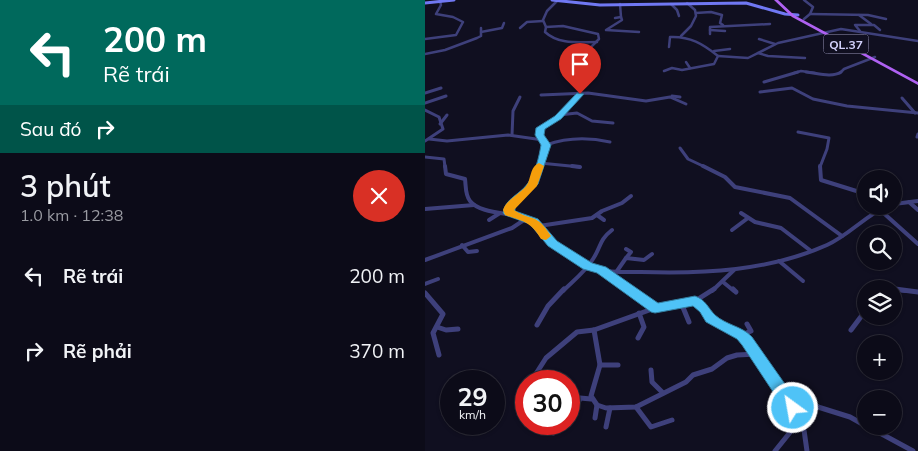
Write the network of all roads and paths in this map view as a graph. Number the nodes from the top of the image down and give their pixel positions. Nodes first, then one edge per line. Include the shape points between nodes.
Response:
1 (454, 0) edge
2 (552, 0) edge
3 (616, 0) edge
4 (776, 0) edge
5 (780, 0) edge
6 (804, 0) edge
7 (441, 1) junction
8 (557, 1) edge
9 (425, 3) edge
10 (687, 3) junction
11 (619, 4) junction
12 (671, 4) junction
13 (696, 13) junction
14 (810, 14) junction
15 (859, 15) junction
16 (679, 16) dead end
17 (796, 16) junction
18 (621, 17) junction
19 (615, 18) dead end
20 (804, 19) junction
21 (886, 19) dead end
22 (543, 21) junction
23 (504, 23) dead end
24 (770, 24) dead end
25 (872, 24) junction
26 (723, 25) junction
27 (546, 27) junction
28 (553, 27) junction
29 (481, 28) dead end
30 (521, 28) dead end
31 (627, 28) dead end
32 (710, 30) junction
33 (881, 30) dead end
34 (557, 31) dead end
35 (725, 31) dead end
36 (481, 32) junction
37 (621, 32) junction
38 (639, 32) dead end
39 (825, 32) junction
40 (862, 33) junction
41 (710, 34) dead end
42 (681, 36) junction
43 (759, 39) dead end
44 (425, 40) edge
45 (918, 41) edge
46 (597, 42) junction
47 (775, 44) junction
48 (669, 47) dead end
49 (589, 49) dead end
50 (730, 49) dead end
51 (714, 51) junction
52 (759, 53) junction
53 (425, 54) edge
54 (718, 56) junction
55 (873, 57) junction
56 (805, 58) dead end
57 (686, 62) dead end
58 (690, 68) junction
59 (664, 70) dead end
60 (764, 82) dead end
61 (918, 83) edge
62 (441, 88) dead end
63 (760, 92) dead end
64 (425, 93) edge
65 (582, 93) junction
66 (541, 95) dead end
67 (612, 95) junction
68 (446, 96) dead end
69 (520, 97) dead end
70 (670, 97) junction
71 (680, 97) dead end
72 (902, 98) dead end
73 (610, 102) dead end
74 (425, 103) edge
75 (686, 104) dead end
76 (425, 110) edge
77 (917, 113) edge
78 (447, 115) dead end
79 (559, 116) junction
80 (613, 123) dead end
81 (440, 124) junction
82 (798, 132) dead end
83 (512, 135) junction
84 (429, 139) junction
85 (543, 140) junction
86 (425, 142) edge
87 (610, 142) dead end
88 (546, 145) junction
89 (680, 148) dead end
90 (425, 157) edge
91 (540, 163) junction
92 (580, 167) dead end
93 (857, 191) edge
94 (631, 196) dead end
95 (918, 200) edge
96 (902, 202) edge
97 (909, 202) junction
98 (474, 205) junction
99 (426, 210) edge
100 (918, 210) edge
101 (500, 213) junction
102 (509, 213) junction
103 (741, 213) dead end
104 (597, 215) junction
105 (872, 215) edge
106 (885, 215) edge
107 (527, 218) junction
108 (748, 218) junction
109 (489, 220) dead end
110 (604, 220) dead end
111 (539, 226) junction
112 (612, 230) dead end
113 (732, 230) dead end
114 (842, 236) junction
115 (918, 244) edge
116 (462, 245) junction
117 (626, 249) dead end
118 (477, 251) dead end
119 (811, 251) junction
120 (652, 254) dead end
121 (626, 258) junction
122 (425, 260) edge
123 (779, 261) junction
124 (588, 266) junction
125 (601, 270) junction
126 (734, 270) junction
127 (617, 271) junction
128 (438, 279) dead end
129 (803, 281) dead end
130 (723, 282) junction
131 (425, 284) edge
132 (902, 290) edge
133 (736, 292) dead end
134 (918, 292) edge
135 (425, 293) edge
136 (695, 301) junction
137 (683, 305) junction
138 (655, 308) junction
139 (639, 312) junction
140 (689, 322) dead end
141 (857, 322) edge
142 (747, 324) dead end
143 (537, 326) dead end
144 (437, 327) junction
145 (458, 329) dead end
146 (594, 330) junction
147 (851, 330) dead end
148 (742, 335) junction
149 (638, 338) dead end
150 (757, 354) junction
151 (439, 355) dead end
152 (600, 365) junction
153 (618, 366) dead end
154 (538, 370) edge
155 (651, 370) dead end
156 (663, 393) junction
157 (786, 397) junction
158 (580, 398) edge
159 (591, 399) junction
160 (597, 405) junction
161 (636, 407) junction
162 (610, 408) junction
163 (595, 418) dead end
164 (672, 420) dead end
165 (800, 420) junction
166 (857, 421) edge
167 (607, 428) dead end
168 (884, 435) edge
169 (775, 451) edge
170 (807, 451) edge
171 (913, 451) edge

1 - 7 main road
2 - 8 main road
3 - 11 street
4 - 17 main road, QL.37
5 - 17 main road, QL.37
6 - 14 street via 813,7
7 - 9 main road
7 - 44 street via 436,14 457,19 463,25 456,35
8 - 11 main road
8 - 22 street
10 - 12 main road
10 - 13 street
10 - 17 main road via 757,4
11 - 12 main road
11 - 18 street
12 - 16 street
13 - 26 street via 722,14 720,23
13 - 42 street via 691,28
14 - 15 street
14 - 20 street
15 - 21 street
15 - 25 street
17 - 20 main road, QL.37
17 - 39 main road, QL.37
18 - 19 street
18 - 37 street via 622,20 605,30
20 - 39 main road, QL.37
22 - 27 street
22 - 30 street via 527,22
23 - 36 street via 502,28
24 - 26 street
25 - 33 street
25 - 40 street via 855,25
26 - 32 street via 709,27
27 - 28 street
27 - 46 street via 545,32 552,38
28 - 34 street
28 - 46 street via 597,33 600,37
29 - 36 street
31 - 37 street
32 - 35 street
32 - 41 street
36 - 53 street via 480,37 474,40
37 - 38 street
39 - 40 street via 844,29
39 - 47 street
39 - 55 main road, QL.37
40 - 45 street
42 - 48 street via 670,38
42 - 51 street
43 - 47 street
46 - 49 street
47 - 52 street
50 - 51 street
51 - 54 street
52 - 54 street via 744,58
52 - 56 street
54 - 58 street via 714,64
55 - 60 street via 839,74 801,72
55 - 61 main road, QL.37
57 - 58 street
58 - 59 street
62 - 64 street
63 - 77 street via 792,88 813,99 847,106
65 - 66 street
65 - 67 street
65 - 79 street
67 - 70 street via 646,100
67 - 73 street
68 - 74 street
69 - 83 street via 513,111
70 - 71 street
70 - 75 street
72 - 77 street
76 - 81 street via 437,115
78 - 81 street
79 - 80 street via 577,113 591,121
79 - 85 street via 540,128
81 - 84 street via 442,131
82 - 93 street via 829,138 828,148 819,165 821,180
83 - 84 street via 447,141
83 - 85 street
84 - 86 street
85 - 88 street
87 - 88 street via 573,138
88 - 91 street
89 - 114 street via 688,159 725,177 735,187 790,198
90 - 98 street via 444,159 445,174 465,179 465,192
91 - 92 street
91 - 102 street via 533,184 510,206
94 - 104 street
95 - 97 street
96 - 97 street
97 - 100 street
98 - 99 street
98 - 101 street
101 - 102 street
101 - 109 street
102 - 107 street
103 - 108 street
104 - 110 street
104 - 111 street
105 - 114 street
106 - 115 street
107 - 111 street
107 - 116 street via 512,228
108 - 113 street
108 - 119 street via 781,228
111 - 124 street via 553,244
112 - 124 street via 598,242
114 - 119 street
116 - 118 street via 468,252
116 - 122 street
117 - 121 street via 631,252
119 - 123 street
120 - 121 street via 644,260
121 - 127 street
123 - 126 street
123 - 129 street
124 - 125 street
124 - 143 street via 548,304
125 - 127 street
125 - 138 street
126 - 127 street
126 - 130 street
128 - 131 street
130 - 133 street
130 - 136 street
132 - 134 street
135 - 144 street via 443,312
136 - 137 street
136 - 148 street via 710,318
137 - 138 street
137 - 140 street
138 - 139 street
139 - 146 street
139 - 149 street via 643,327
141 - 147 street
142 - 148 street via 751,331
144 - 145 street
144 - 151 street via 433,338
146 - 152 street
146 - 154 street via 573,334 546,358
148 - 150 street
150 - 156 street via 727,358
150 - 157 street
152 - 153 street
152 - 159 street
155 - 156 street via 652,382
156 - 161 street
157 - 165 street
157 - 166 street
158 - 159 street
159 - 160 street
160 - 162 street
160 - 163 street
161 - 162 street
161 - 164 street via 651,427
162 - 167 street
165 - 169 street
165 - 170 street
168 - 171 street

